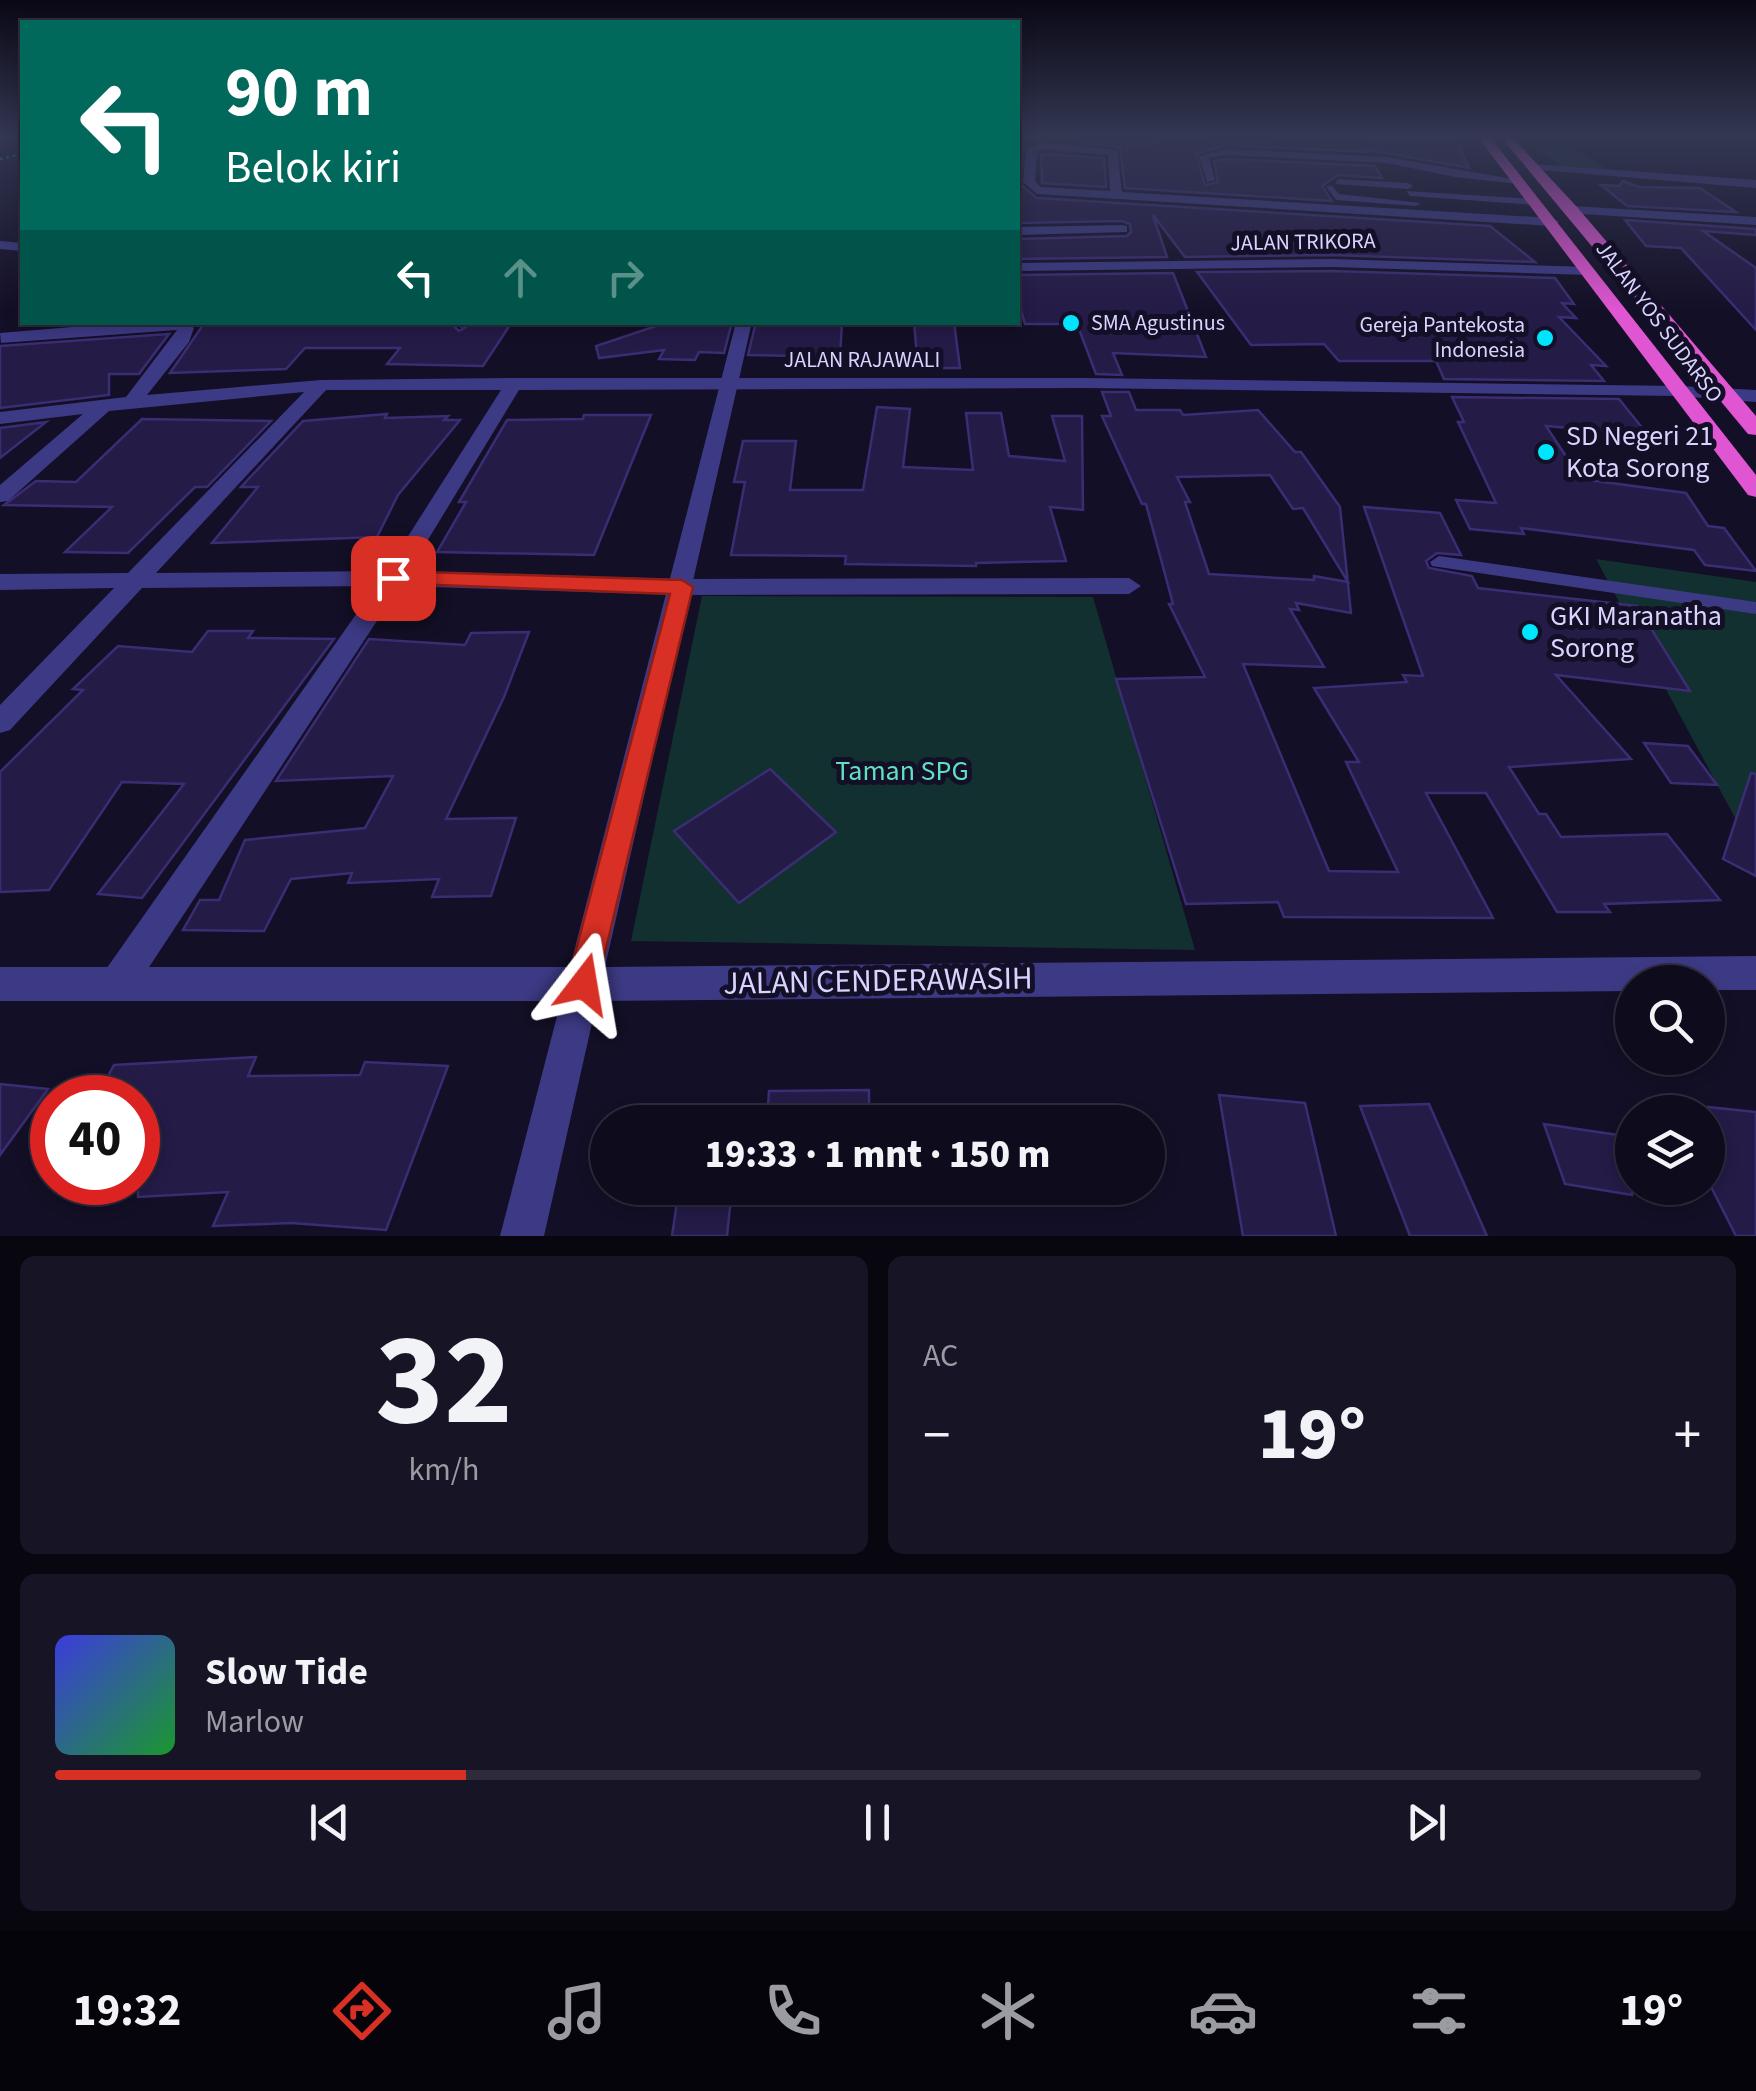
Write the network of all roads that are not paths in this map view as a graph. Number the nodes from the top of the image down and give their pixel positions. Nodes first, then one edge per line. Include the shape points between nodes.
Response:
1 (1112, 195) edge
2 (1116, 195) joint
3 (1336, 195) edge
4 (1398, 195) edge
5 (1529, 195) edge
6 (1558, 195) edge
7 (1413, 197) junction
8 (1535, 202) junction
9 (1572, 210) junction
10 (1756, 220) edge
11 (1552, 222) junction
12 (1122, 230) dead end
13 (1020, 231) edge
14 (1020, 267) edge
15 (1588, 272) junction
16 (162, 325) edge
17 (177, 325) edge
18 (743, 325) edge
19 (1, 338) edge
20 (730, 382) junction
21 (514, 384) junction
22 (321, 385) junction
23 (1678, 391) junction
24 (1726, 394) junction
25 (1756, 396) edge
26 (131, 403) junction
27 (103, 406) junction
28 (0, 418) edge
29 (1756, 429) edge
30 (1756, 490) edge
31 (0, 496) edge
32 (1438, 562) dead end
33 (393, 578) junction
34 (0, 582) edge
35 (136, 583) junction
36 (1129, 586) dead end
37 (682, 587) junction
38 (1756, 608) edge
39 (0, 723) edge
40 (1756, 973) edge
41 (0, 984) edge
42 (117, 984) junction
43 (584, 984) junction
44 (522, 1236) edge

1 - 2 street
2 - 11 street
3 - 7 lane
4 - 7 lane
5 - 8 highway, JALAN YOS SUDARSO
6 - 9 highway
7 - 8 lane
8 - 11 highway, JALAN YOS SUDARSO
9 - 10 street
9 - 24 highway
11 - 15 highway, JALAN YOS SUDARSO
12 - 13 street
14 - 15 street, JALAN TRIKORA via 1332,262
15 - 23 highway, JALAN YOS SUDARSO
16 - 19 street
17 - 26 street via 186,328 183,338
18 - 20 street
20 - 21 street, JALAN RAJAWALI
20 - 23 street, JALAN RAJAWALI
20 - 37 street
21 - 22 street, JALAN RAJAWALI
21 - 33 street
22 - 26 street, JALAN RAJAWALI
22 - 35 street
23 - 24 street, JALAN RAJAWALI
23 - 30 highway, JALAN YOS SUDARSO
24 - 25 street, JALAN RAJAWALI
24 - 29 highway
26 - 27 street, JALAN RAJAWALI
27 - 28 street, JALAN RAJAWALI
27 - 31 street
32 - 38 lane
33 - 35 street
33 - 37 street
33 - 42 street
34 - 35 street
35 - 39 street
36 - 37 street
37 - 43 street
40 - 43 street, JALAN CENDERAWASIH
41 - 42 street, JALAN CENDERAWASIH
42 - 43 street, JALAN CENDERAWASIH
43 - 44 street

